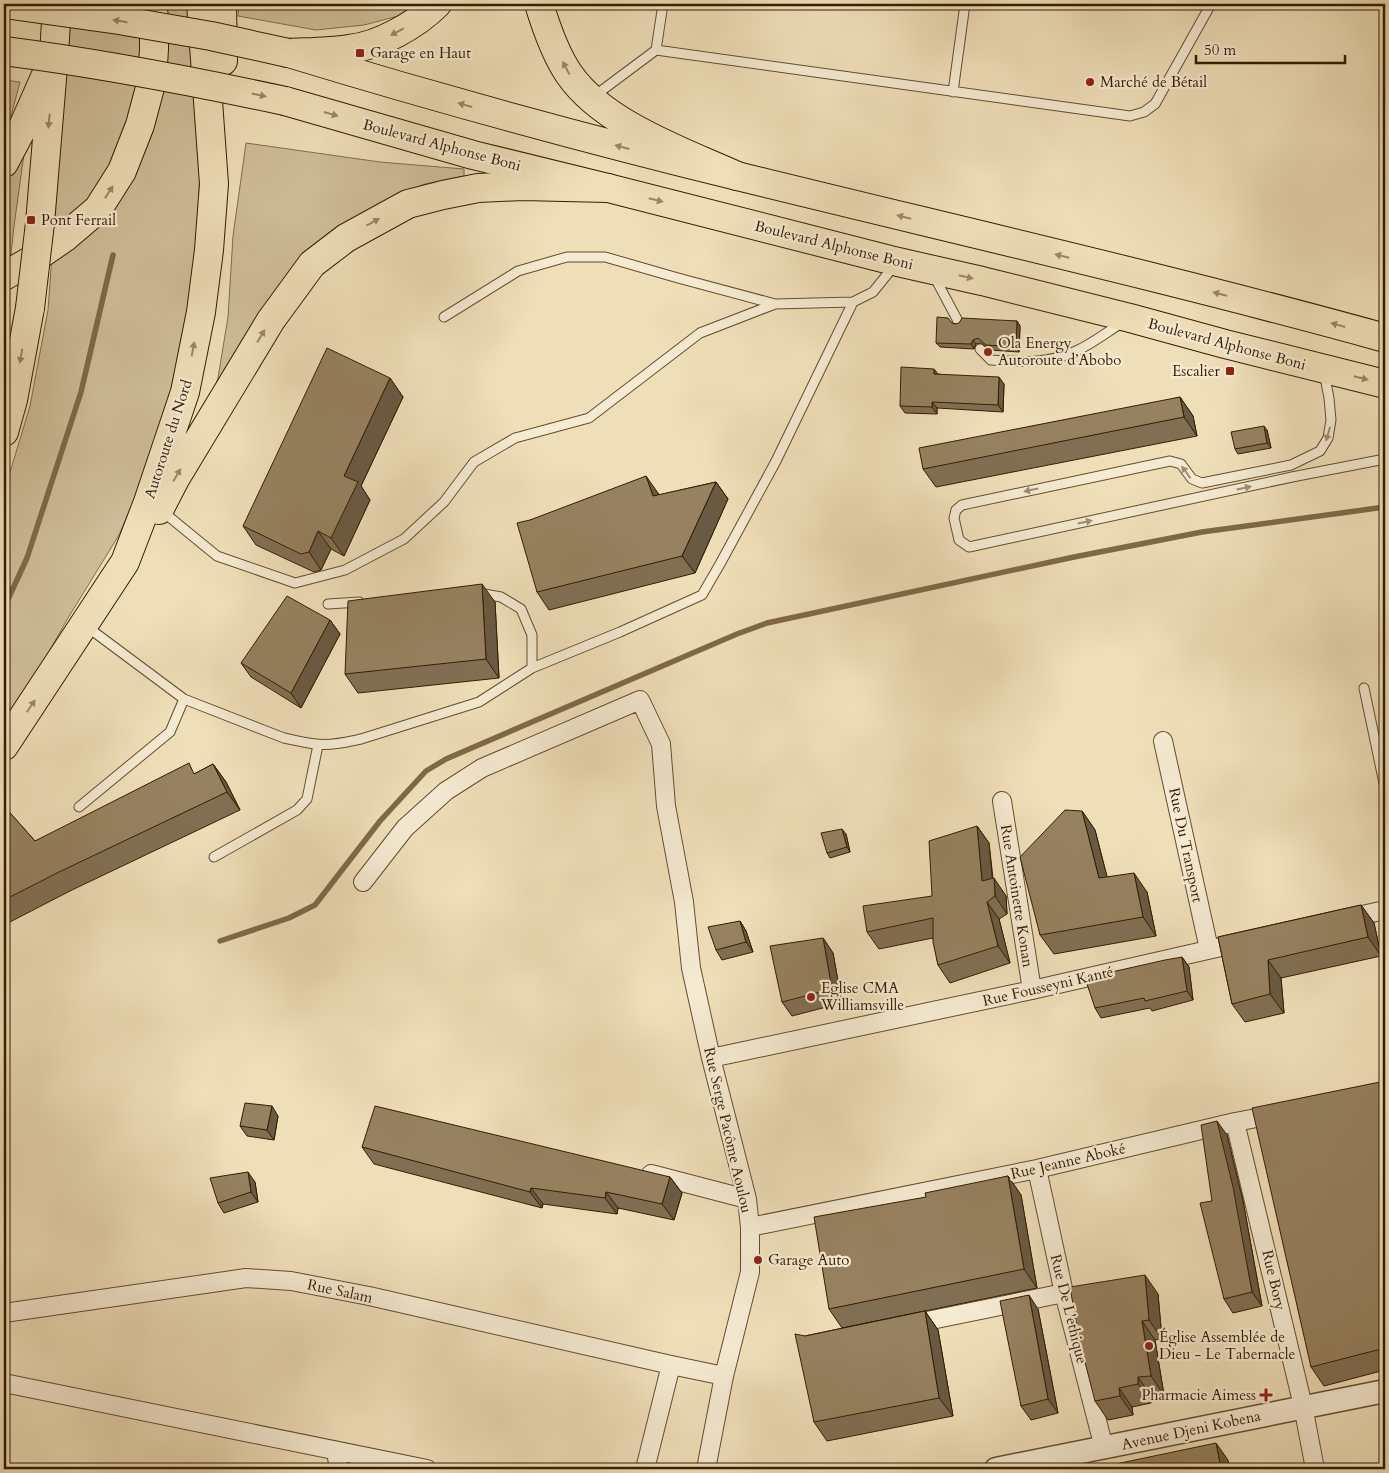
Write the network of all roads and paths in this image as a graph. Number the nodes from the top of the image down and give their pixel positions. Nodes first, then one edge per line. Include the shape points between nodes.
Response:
1 (4, 4) edge
2 (56, 4) edge
3 (152, 4) edge
4 (201, 4) edge
5 (222, 4) edge
6 (436, 4) edge
7 (539, 4) edge
8 (663, 4) edge
9 (965, 4) edge
10 (1211, 4) edge
11 (656, 50) junction
12 (4, 51) edge
13 (288, 53) junction
14 (54, 55) junction
15 (952, 92) junction
16 (591, 98) junction
17 (4, 163) edge
18 (737, 176) junction
19 (214, 184) junction
20 (608, 188) junction
21 (898, 262) junction
22 (930, 269) junction
23 (4, 276) edge
24 (853, 302) junction
25 (775, 304) junction
26 (444, 317) dead end
27 (1130, 318) junction
28 (959, 323) edge
29 (1385, 338) edge
30 (980, 350) dead end
31 (1323, 369) junction
32 (1385, 384) edge
33 (4, 432) edge
34 (1385, 459) edge
35 (160, 509) junction
36 (125, 562) junction
37 (468, 594) edge
38 (367, 601) edge
39 (328, 604) dead end
40 (84, 624) junction
41 (532, 668) junction
42 (1364, 688) dead end
43 (184, 699) junction
44 (1163, 740) dead end
45 (318, 745) junction
46 (4, 746) edge
47 (1385, 788) edge
48 (1002, 802) dead end
49 (79, 807) dead end
50 (214, 857) dead end
51 (363, 882) dead end
52 (1385, 910) edge
53 (1330, 922) edge
54 (1255, 939) edge
55 (1208, 950) junction
56 (1032, 990) junction
57 (711, 1058) junction
58 (1291, 1111) edge
59 (1235, 1122) junction
60 (1037, 1168) junction
61 (633, 1170) edge
62 (747, 1199) junction
63 (750, 1227) junction
64 (1064, 1294) junction
65 (4, 1313) edge
66 (892, 1328) edge
67 (671, 1365) junction
68 (724, 1376) junction
69 (4, 1383) edge
70 (1385, 1390) edge
71 (1304, 1406) junction
72 (1104, 1448) junction
73 (336, 1452) junction
74 (339, 1469) edge
75 (426, 1469) edge
76 (645, 1469) edge
77 (706, 1469) edge
78 (996, 1469) edge
79 (1314, 1469) edge

13 -> 1 main road, bridge via 119,20
2 - 14 main road
23 -> 3 main road via 64,238 98,209 122,172 140,125 152,80
4 - 19 main road, Autoroute du Nord
5 - 19 main road via 225,124
6 -> 13 main road via 426,14 374,43 350,49
16 -> 7 main road via 569,74 548,32
8 - 11 lane
9 - 15 lane
10 - 15 lane via 1156,104 1144,112 1130,116
11 - 15 lane
11 - 16 lane
12 -> 20 main road, Boulevard Alphonse Boni, bridge via 121,68 285,101 473,155
18 -> 13 main road via 536,124
14 - 17 main road
14 -> 33 main road, bridge via 30,308
16 - 18 main road via 643,133
29 -> 18 main road via 1258,303
36 -> 19 main road, Autoroute du Nord via 185,392 202,303
20 -> 21 main road, Boulevard Alphonse Boni
35 -> 20 main road via 271,320 312,264 346,238 408,204 478,188
21 - 22 main road, Boulevard Alphonse Boni
21 - 24 lane via 873,292
22 -> 27 main road, Boulevard Alphonse Boni
22 - 28 lane
24 - 25 lane
24 - 41 lane via 776,461 702,595
25 - 26 lane via 605,257 567,257 518,271
25 - 35 lane via 700,333 589,418 516,438 474,462 444,502 404,538 345,570 295,583 217,556
27 - 30 lane via 1076,351 1055,358 1023,362 990,360
27 - 31 main road, Boulevard Alphonse Boni
31 -> 32 main road, Boulevard Alphonse Boni
31 -> 34 lane via 1332,420 1328,438 1320,451 1291,464 1202,483 1192,480 1181,464 1170,461 962,505 954,518 959,540 969,547
35 - 36 main road via 136,550
36 - 40 main road, Autoroute du Nord
37 - 41 lane via 501,598 521,609 532,635
38 - 39 lane
40 - 43 lane
46 -> 40 main road, Autoroute du Nord
41 - 45 lane via 479,702 361,739
42 - 47 lane
43 - 45 lane via 284,738
43 - 49 lane via 170,732
44 - 55 street, Rue Du Transport
45 - 50 lane via 306,799 297,810
48 - 56 street, Rue Antoinette Konan
51 - 57 street, Rue Serge Pacôme Aoulou via 405,828 446,791 482,768 640,700 661,744 666,806 684,902 691,968
52 - 53 street
54 - 55 street, Rue Fousseyni Kanté
55 - 56 street, Rue Fousseyni Kanté
56 - 57 street, Rue Fousseyni Kanté
57 - 62 street, Rue Serge Pacôme Aoulou
58 - 59 street, Rue Jeanne Aboké
59 - 60 street, Rue Jeanne Aboké
59 - 71 street, Rue Bory
60 - 63 street, Rue Jeanne Aboké
60 - 64 street, Rue De L'ethique
61 - 62 street
62 - 63 street, Rue Serge Pacôme Aoulou
63 - 68 street, Rue Serge Pacôme Aoulou via 750,1272
64 - 66 street
64 - 72 street, Rue De L'ethique
65 - 67 street, Rue Salam via 246,1278 291,1280
67 - 68 street, Rue Salam
67 - 76 street
68 - 77 street, Rue Serge Pacôme Aoulou
69 - 73 street
70 - 71 street, Avenue Djeni Kobena
71 - 72 street, Avenue Djeni Kobena
71 - 79 street, Rue Bory
72 - 78 street, Avenue Djeni Kobena
73 - 74 street
73 - 75 street

